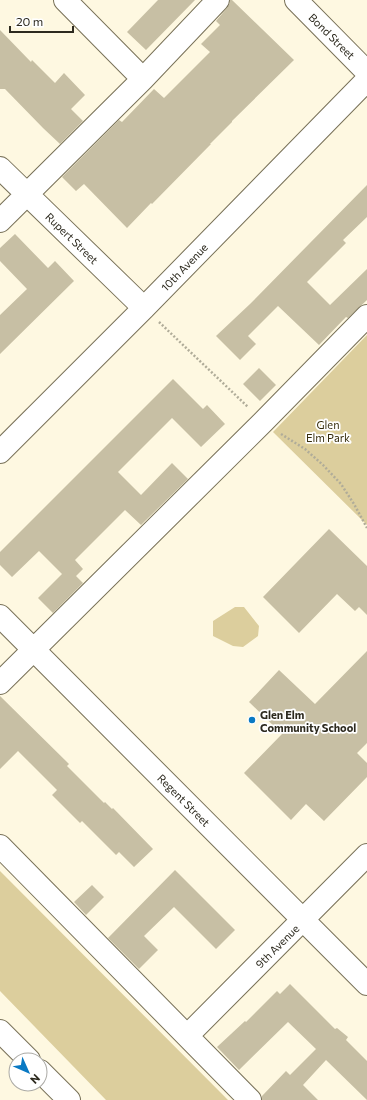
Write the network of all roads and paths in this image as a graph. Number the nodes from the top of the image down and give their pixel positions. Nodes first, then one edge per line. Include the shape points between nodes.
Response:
1 (65, 0) edge
2 (218, 0) edge
3 (296, 0) edge
4 (367, 72) edge
5 (143, 79) junction
6 (367, 80) edge
7 (0, 168) edge
8 (27, 194) junction
9 (0, 221) edge
10 (144, 308) junction
11 (367, 316) edge
12 (263, 422) junction
13 (0, 452) edge
14 (367, 528) edge
15 (0, 616) edge
16 (34, 649) junction
17 (0, 683) edge
18 (0, 846) edge
19 (367, 855) edge
20 (303, 920) junction
21 (367, 984) edge
22 (0, 1031) edge
23 (187, 1036) junction
24 (21, 1052) edge
25 (48, 1079) edge
26 (69, 1100) edge
27 (250, 1100) edge

1 - 5 main road
2 - 5 main road
3 - 4 main road, Bond Street
5 - 8 main road
6 - 10 main road, 10th Avenue
7 - 8 main road, Rupert Street
8 - 9 main road
8 - 10 main road, Rupert Street
10 - 12 path
10 - 13 main road, 10th Avenue
11 - 12 main road
12 - 14 path via 305,448 323,465 341,484
12 - 16 main road
15 - 16 main road, Regent Street
16 - 17 main road
16 - 20 main road, Regent Street
18 - 23 main road
19 - 20 main road, 9th Avenue
20 - 21 main road, Regent Street
20 - 23 main road, 9th Avenue
22 - 24 main road
23 - 27 main road
25 - 26 main road

